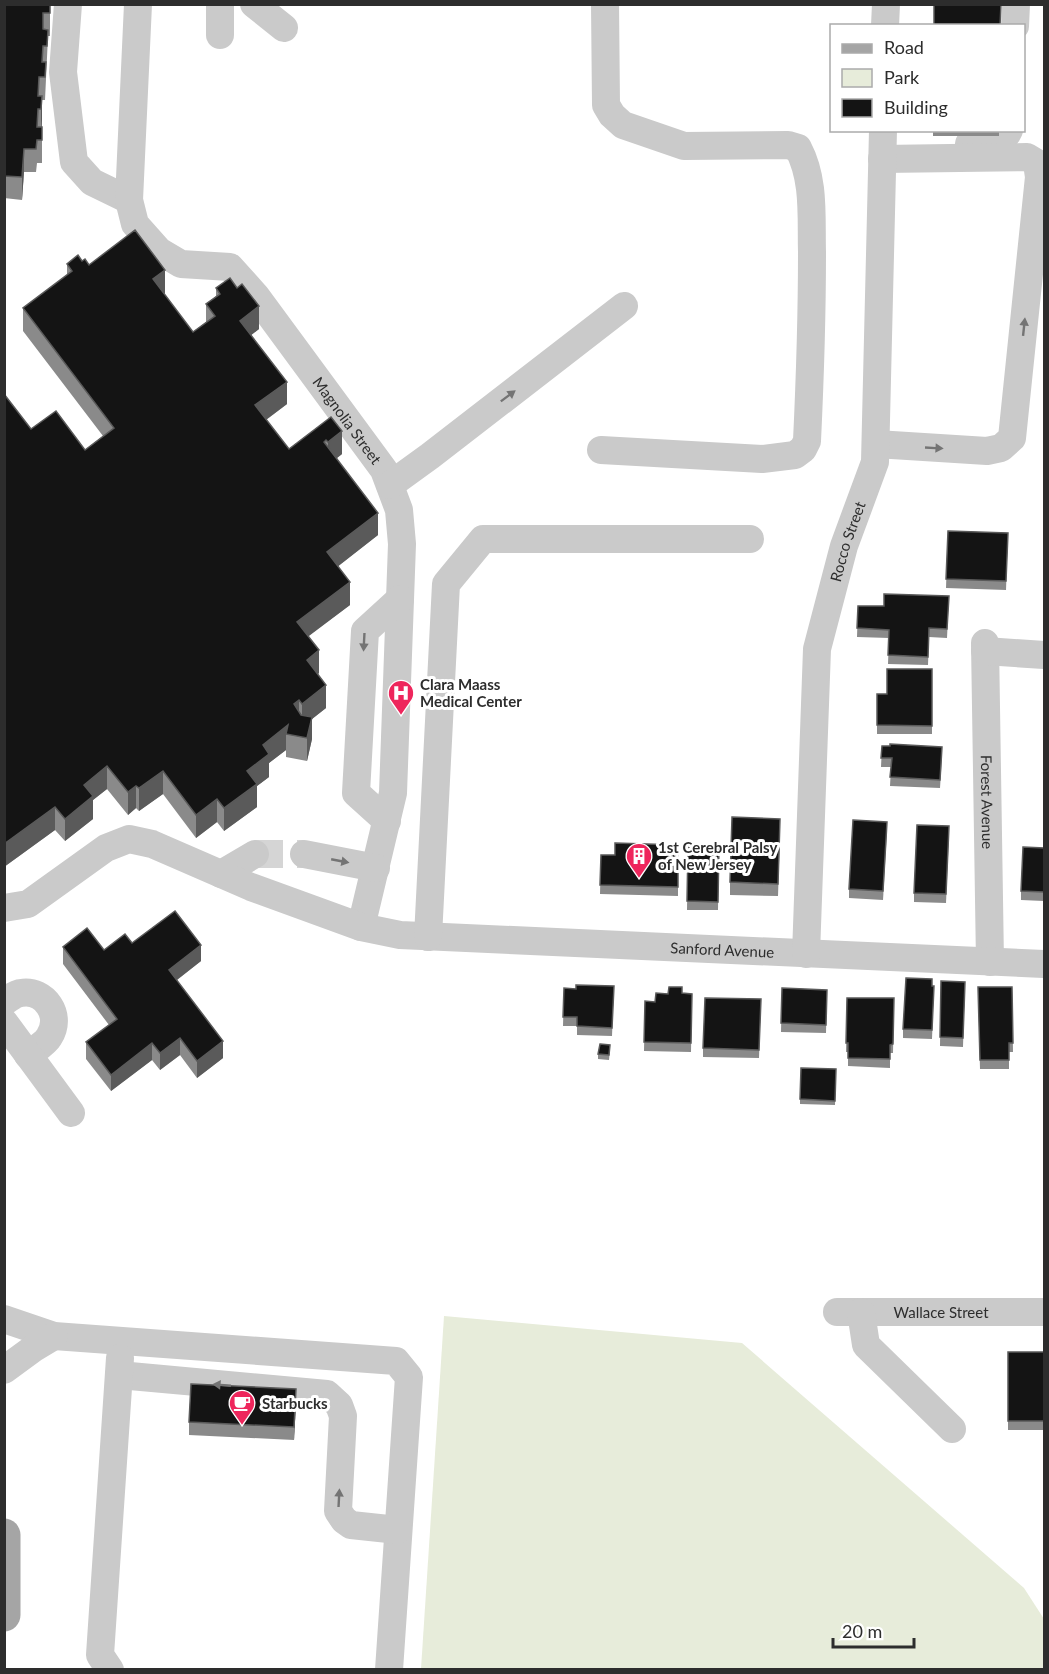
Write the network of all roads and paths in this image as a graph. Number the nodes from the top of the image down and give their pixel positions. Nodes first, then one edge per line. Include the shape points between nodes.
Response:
1 (68, 4) edge
2 (138, 4) edge
3 (220, 4) edge
4 (254, 4) edge
5 (605, 4) edge
6 (886, 4) edge
7 (1016, 4) edge
8 (885, 24) edge
9 (1015, 24) edge
10 (284, 28) dead end
11 (220, 35) dead end
12 (1008, 132) edge
13 (883, 143) edge
14 (129, 200) junction
15 (624, 306) dead end
16 (876, 444) junction
17 (601, 450) dead end
18 (390, 485) junction
19 (750, 538) dead end
20 (400, 599) junction
21 (1044, 655) edge
22 (387, 821) junction
23 (255, 854) tunnel mouth
24 (304, 854) tunnel mouth
25 (376, 868) junction
26 (221, 874) junction
27 (4, 908) edge
28 (361, 927) junction
29 (429, 937) junction
30 (806, 954) junction
31 (990, 962) junction
32 (1044, 964) edge
33 (4, 1002) edge
34 (4, 1022) edge
35 (28, 1055) junction
36 (70, 1113) dead end
37 (1044, 1312) edge
38 (4, 1319) edge
39 (54, 1336) junction
40 (121, 1341) junction
41 (4, 1370) edge
42 (119, 1375) junction
43 (952, 1429) dead end
44 (398, 1530) junction
45 (4, 1535) edge
46 (4, 1615) edge
47 (110, 1670) edge
48 (389, 1670) edge

1 - 14 street via 63,72 74,162 92,182
2 - 14 street, Magnolia Street
3 - 11 street
4 - 10 street
5 - 17 street via 606,105 622,125 684,146 798,148 810,188 812,306 807,441 803,449 762,459
6 - 8 street
7 - 9 street
12 - 13 street via 1002,141 992,145
13 - 16 street, Rocco Street
16 -> 13 street via 987,451 1001,448 1012,438 1039,177 1037,163 1026,157
14 - 18 street, Magnolia Street via 135,224 159,250 181,264 230,267 256,296 384,470
18 -> 15 street
16 - 30 street, Rocco Street via 875,462 844,546 817,648
18 - 20 street, Magnolia Street via 399,510 402,543
19 - 29 street via 483,539 446,584
20 - 22 street, Magnolia Street via 393,793
20 -> 22 street via 365,631 356,793
21 - 31 street, Forest Avenue via 985,647
22 - 25 street, Magnolia Street
23 - 26 street
24 -> 25 street
25 - 28 street, Magnolia Street
26 - 27 street, Sanford Avenue via 152,844 129,839 106,848 28,904
26 - 28 street, Sanford Avenue
28 - 29 street, Sanford Avenue
29 - 30 street, Sanford Avenue
30 - 31 street, Sanford Avenue
31 - 32 street, Sanford Avenue
33 - 35 street via 19,993 36,993 51,1005 55,1020 50,1037
34 - 35 street
35 - 36 street
37 - 43 street, Wallace Street via 849,1312 866,1345
38 - 39 street
39 - 40 street
39 - 41 street
40 - 42 street
40 - 44 street via 396,1362 409,1377
44 -> 42 street via 351,1525 338,1511 343,1416 339,1405 327,1394
42 - 47 street via 100,1655
44 - 48 street
45 - 46 main road

